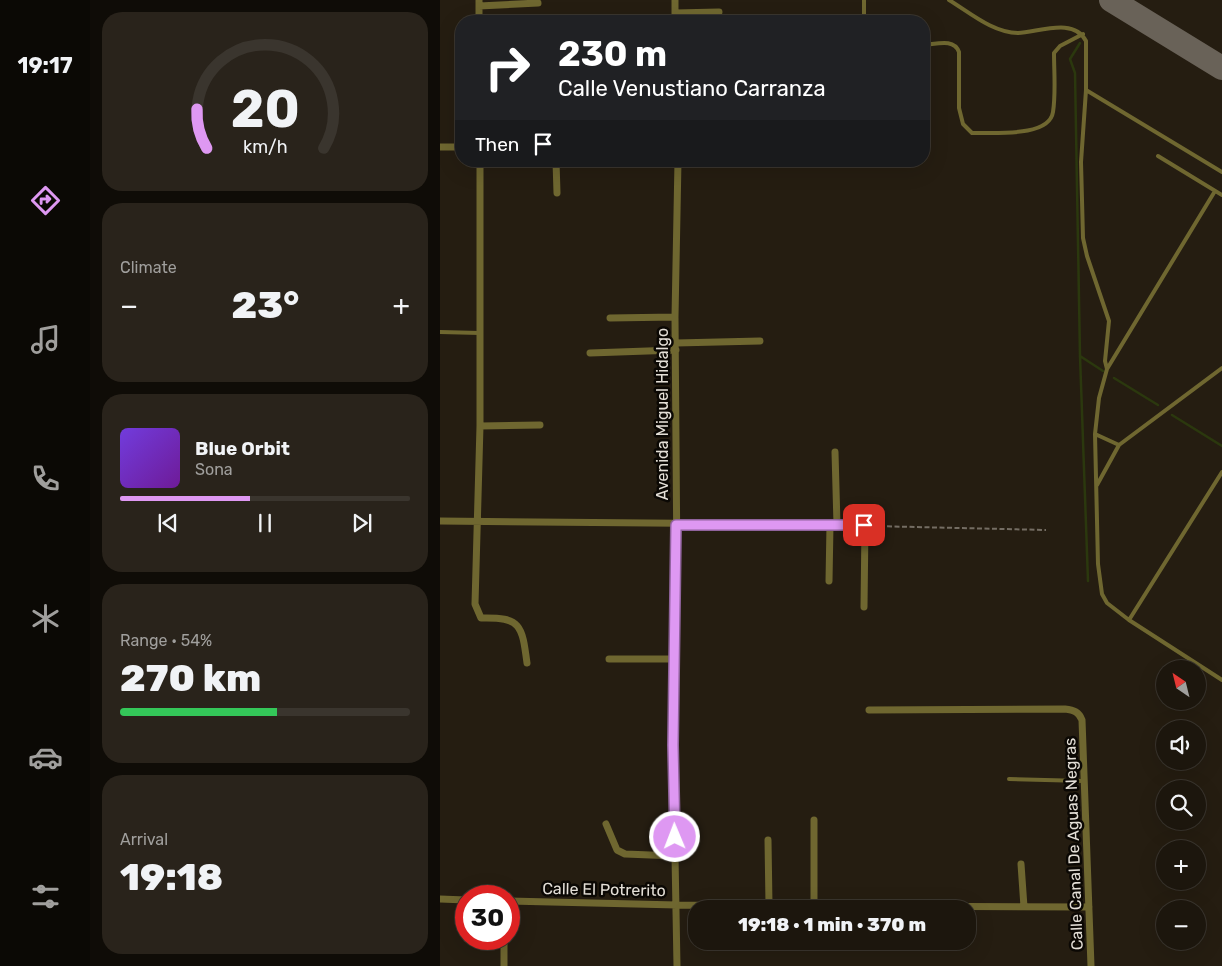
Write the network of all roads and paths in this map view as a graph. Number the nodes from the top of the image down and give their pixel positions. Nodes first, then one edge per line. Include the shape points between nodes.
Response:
1 (675, 0) edge
2 (864, 0) edge
3 (949, 0) edge
4 (479, 3) edge
5 (538, 3) dead end
6 (719, 12) dead end
7 (675, 13) joint
8 (864, 15) edge
9 (1083, 34) junction
10 (930, 45) edge
11 (1086, 90) junction
12 (440, 147) edge
13 (455, 147) edge
14 (1158, 156) dead end
15 (480, 167) edge
16 (556, 167) edge
17 (678, 167) edge
18 (1222, 172) edge
19 (1215, 191) junction
20 (557, 193) dead end
21 (1222, 195) edge
22 (675, 317) junction
23 (610, 318) dead end
24 (440, 332) edge
25 (480, 333) junction
26 (760, 341) dead end
27 (676, 346) junction
28 (590, 353) dead end
29 (1222, 368) edge
30 (1107, 369) junction
31 (540, 424) dead end
32 (480, 426) junction
33 (1095, 434) junction
34 (1119, 445) junction
35 (835, 452) dead end
36 (1222, 472) edge
37 (1097, 485) junction
38 (440, 521) edge
39 (479, 522) junction
40 (676, 525) junction
41 (833, 525) junction
42 (864, 525) junction
43 (1046, 530) dead end
44 (829, 581) dead end
45 (864, 607) dead end
46 (1129, 620) junction
47 (609, 658) dead end
48 (676, 659) junction
49 (527, 663) dead end
50 (1222, 680) edge
51 (869, 710) dead end
52 (1009, 779) dead end
53 (1084, 782) junction
54 (814, 820) dead end
55 (606, 824) dead end
56 (768, 840) dead end
57 (676, 856) junction
58 (1021, 864) dead end
59 (440, 899) edge
60 (455, 900) edge
61 (769, 900) edge
62 (814, 900) edge
63 (520, 901) edge
64 (677, 905) junction
65 (688, 905) edge
66 (976, 906) edge
67 (1024, 907) junction
68 (1089, 907) junction
69 (504, 950) edge
70 (504, 966) edge
71 (677, 966) edge
72 (1091, 966) edge

1 - 7 street
2 - 8 lane
3 - 9 lane via 1008,32 1059,28
4 - 5 street
6 - 7 street
9 - 10 lane via 1060,46 1054,53 1053,114 1045,124 1032,131 972,133 964,124 959,108 957,46 952,43
9 - 11 lane via 1088,47
11 - 18 lane
11 - 30 lane via 1081,162 1083,238 1109,321
12 - 13 street
14 - 19 lane
15 - 25 street
16 - 20 street
17 - 22 street, Avenida Miguel Hidalgo
19 - 21 lane
19 - 30 lane
22 - 23 street
22 - 27 street, Avenida Miguel Hidalgo
24 - 25 lane
25 - 32 street
26 - 27 street
27 - 28 street
27 - 40 street, Avenida Miguel Hidalgo
29 - 34 lane
30 - 33 lane via 1099,398
31 - 32 street
32 - 39 street
33 - 34 lane
33 - 37 lane
34 - 37 lane
35 - 41 street
36 - 46 lane
37 - 46 lane via 1098,564 1102,594 1107,603
38 - 39 street
39 - 40 street
39 - 49 street via 476,612 481,618 504,617 518,625
40 - 41 street
40 - 48 street, Avenida Miguel Hidalgo
41 - 42 street
41 - 44 street
42 - 43 path
42 - 45 street
46 - 50 lane
47 - 48 street
48 - 57 street, Avenida Miguel Hidalgo via 673,745
51 - 53 street, Calle Canal De Aguas Negras via 1073,710 1082,720
52 - 53 lane
53 - 68 street, Calle Canal De Aguas Negras
54 - 62 street
55 - 57 street via 617,850 626,854
56 - 61 street
57 - 64 street, Avenida Miguel Hidalgo
58 - 67 street
59 - 60 street
63 - 64 street, Calle El Potrerito
64 - 65 street, Calle El Potrerito
64 - 71 street, Avenida Miguel Hidalgo
66 - 67 street, Calle El Potrerito
67 - 68 street, Calle El Potrerito
68 - 72 street, Calle Canal De Aguas Negras
69 - 70 street

